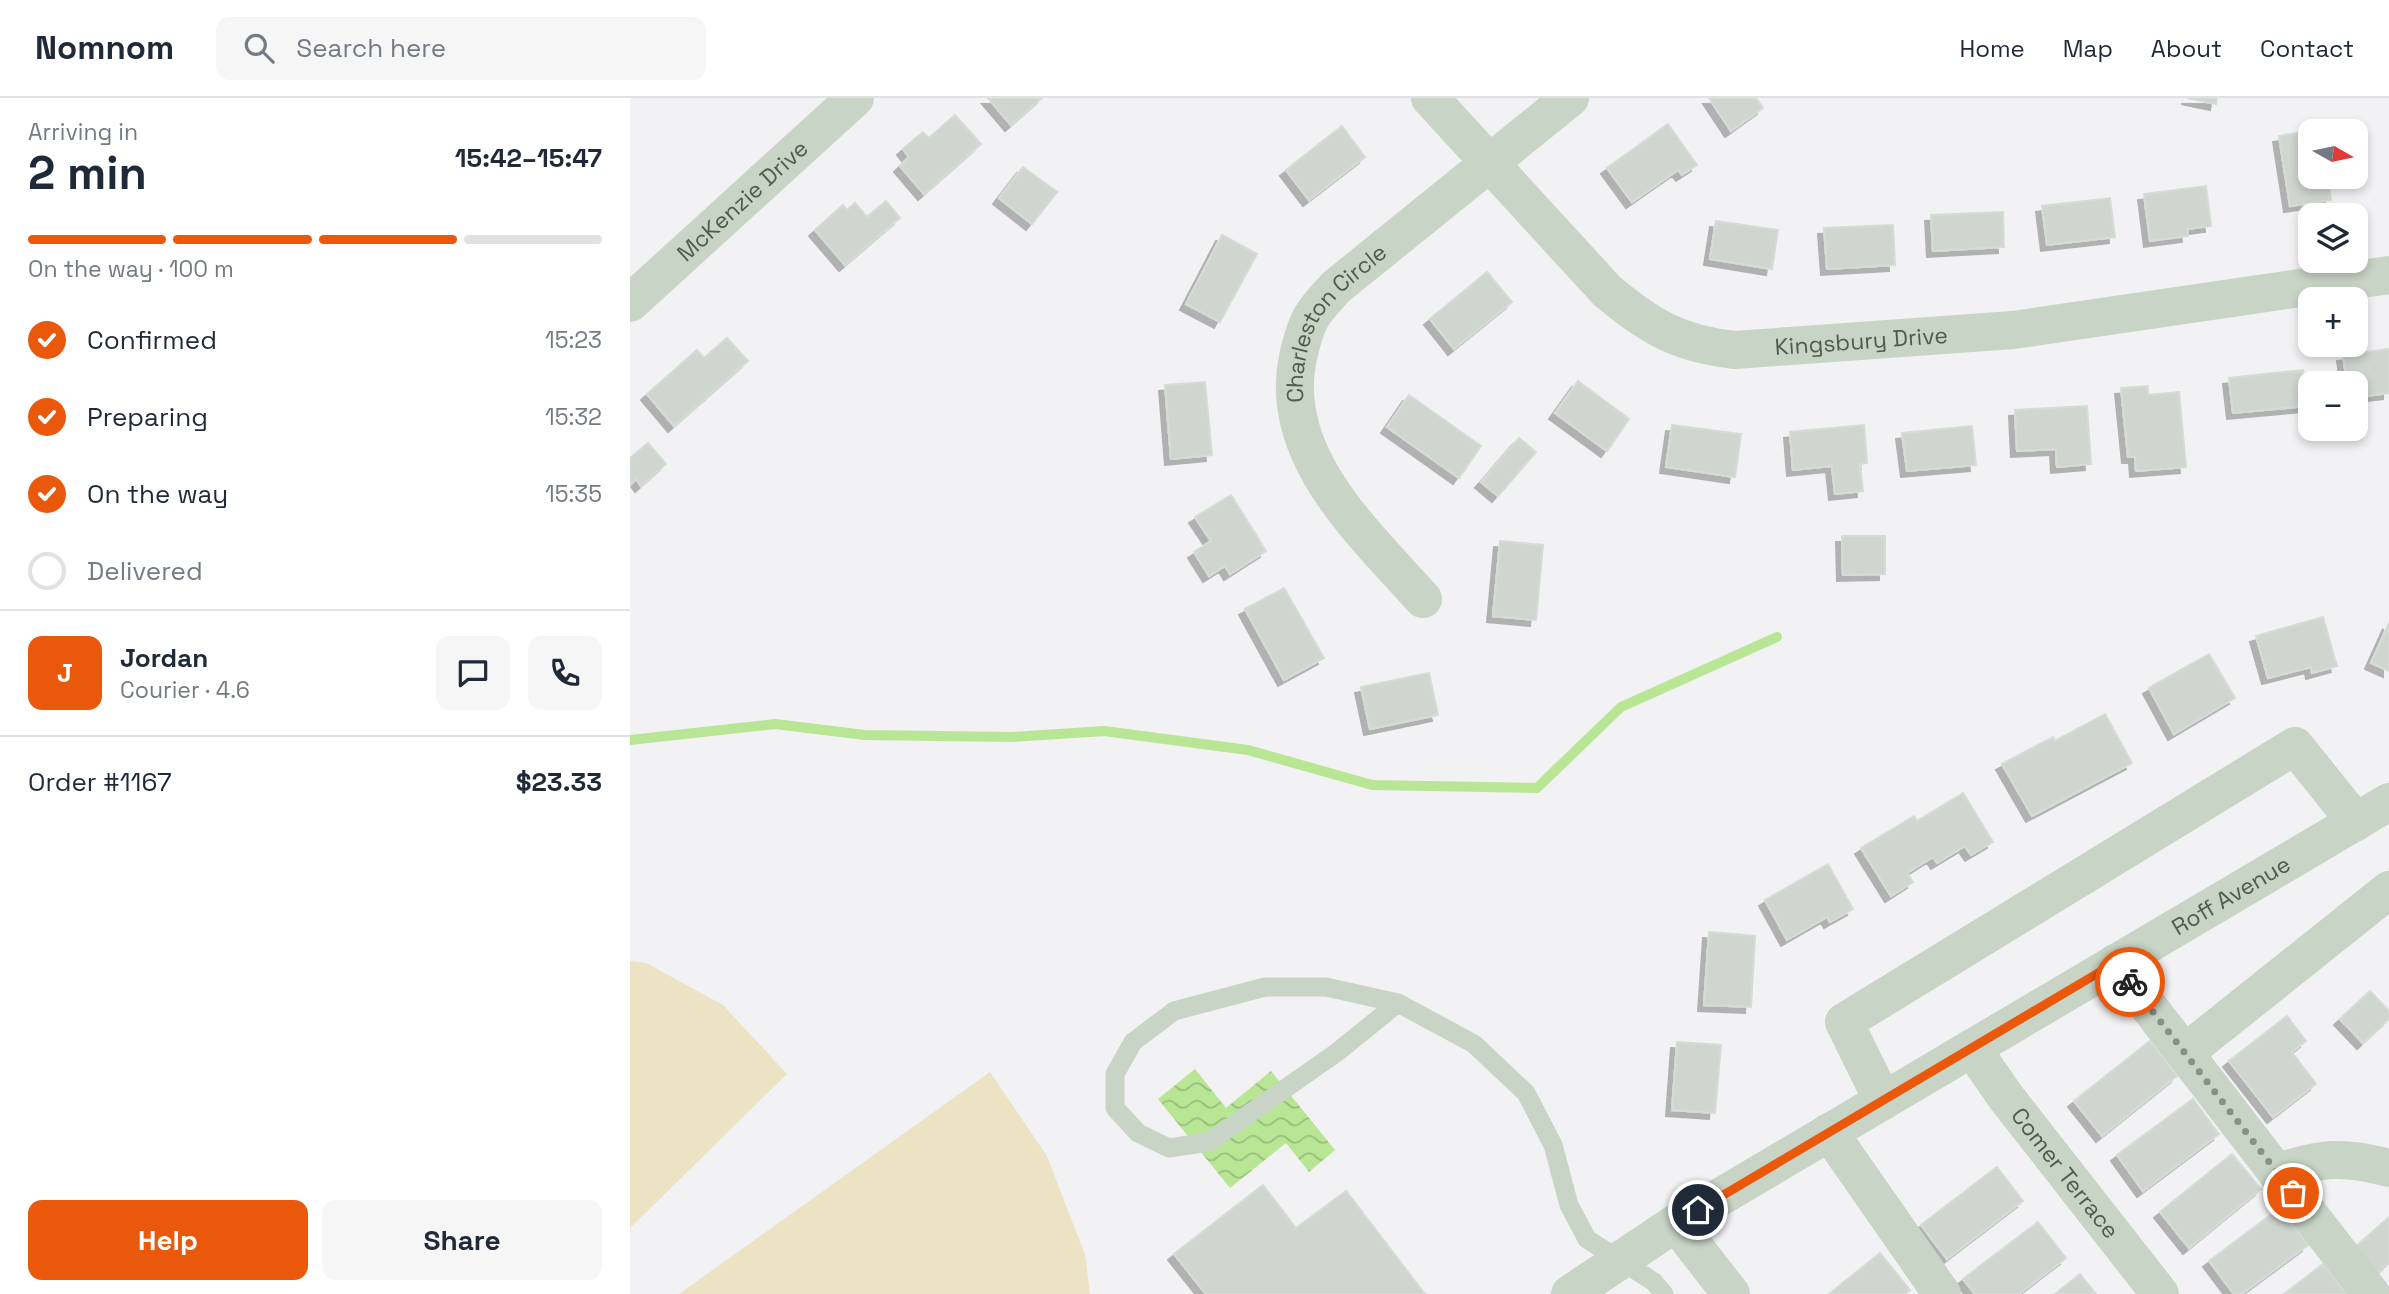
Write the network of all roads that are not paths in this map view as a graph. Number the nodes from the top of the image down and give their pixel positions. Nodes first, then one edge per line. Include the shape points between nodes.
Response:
1 (855, 98) edge
2 (1430, 98) edge
3 (1570, 98) edge
4 (1490, 164) junction
5 (2389, 275) edge
6 (630, 303) edge
7 (1423, 599) dead end
8 (2389, 802) edge
9 (2356, 821) junction
10 (2389, 890) edge
11 (2115, 963) junction
12 (1398, 1003) junction
13 (1972, 1048) junction
14 (2186, 1052) junction
15 (1882, 1101) junction
16 (1829, 1132) junction
17 (2388, 1166) edge
18 (2277, 1172) junction
19 (1676, 1223) junction
20 (1617, 1260) junction
21 (1570, 1294) edge
22 (1664, 1294) edge
23 (1731, 1294) edge
24 (1942, 1294) edge
25 (2160, 1294) edge
26 (2371, 1294) edge

1 - 6 street, McKenzie Drive
2 - 4 street, Kingsbury Drive
3 - 4 street, Charleston Circle
4 - 5 street, Kingsbury Drive via 1607,291 1638,317 1698,346 1735,350 2013,330
4 - 7 street, Charleston Circle via 1336,287 1311,317 1294,377 1304,446 1316,469
8 - 9 street, Roff Avenue
9 - 11 street, Roff Avenue
9 - 15 street via 2295,746 1844,1022
10 - 14 street
11 - 13 street, Roff Avenue
11 - 14 street
12 - 12 lane via 1326,987 1265,987 1174,1011 1133,1042 1115,1074 1115,1108 1138,1133 1169,1147 1209,1142 1336,1053
12 - 20 lane via 1474,1044 1526,1093 1553,1145 1569,1205 1587,1239
13 - 15 street, Roff Avenue
13 - 25 street, Comer Terrace via 2004,1096
14 - 18 street
15 - 16 street, Roff Avenue
16 - 19 street, Roff Avenue
16 - 24 street
17 - 18 street via 2333,1158
18 - 26 street
19 - 20 street, Roff Avenue
19 - 23 street
20 - 21 street, Roff Avenue
20 - 22 lane via 1654,1282

